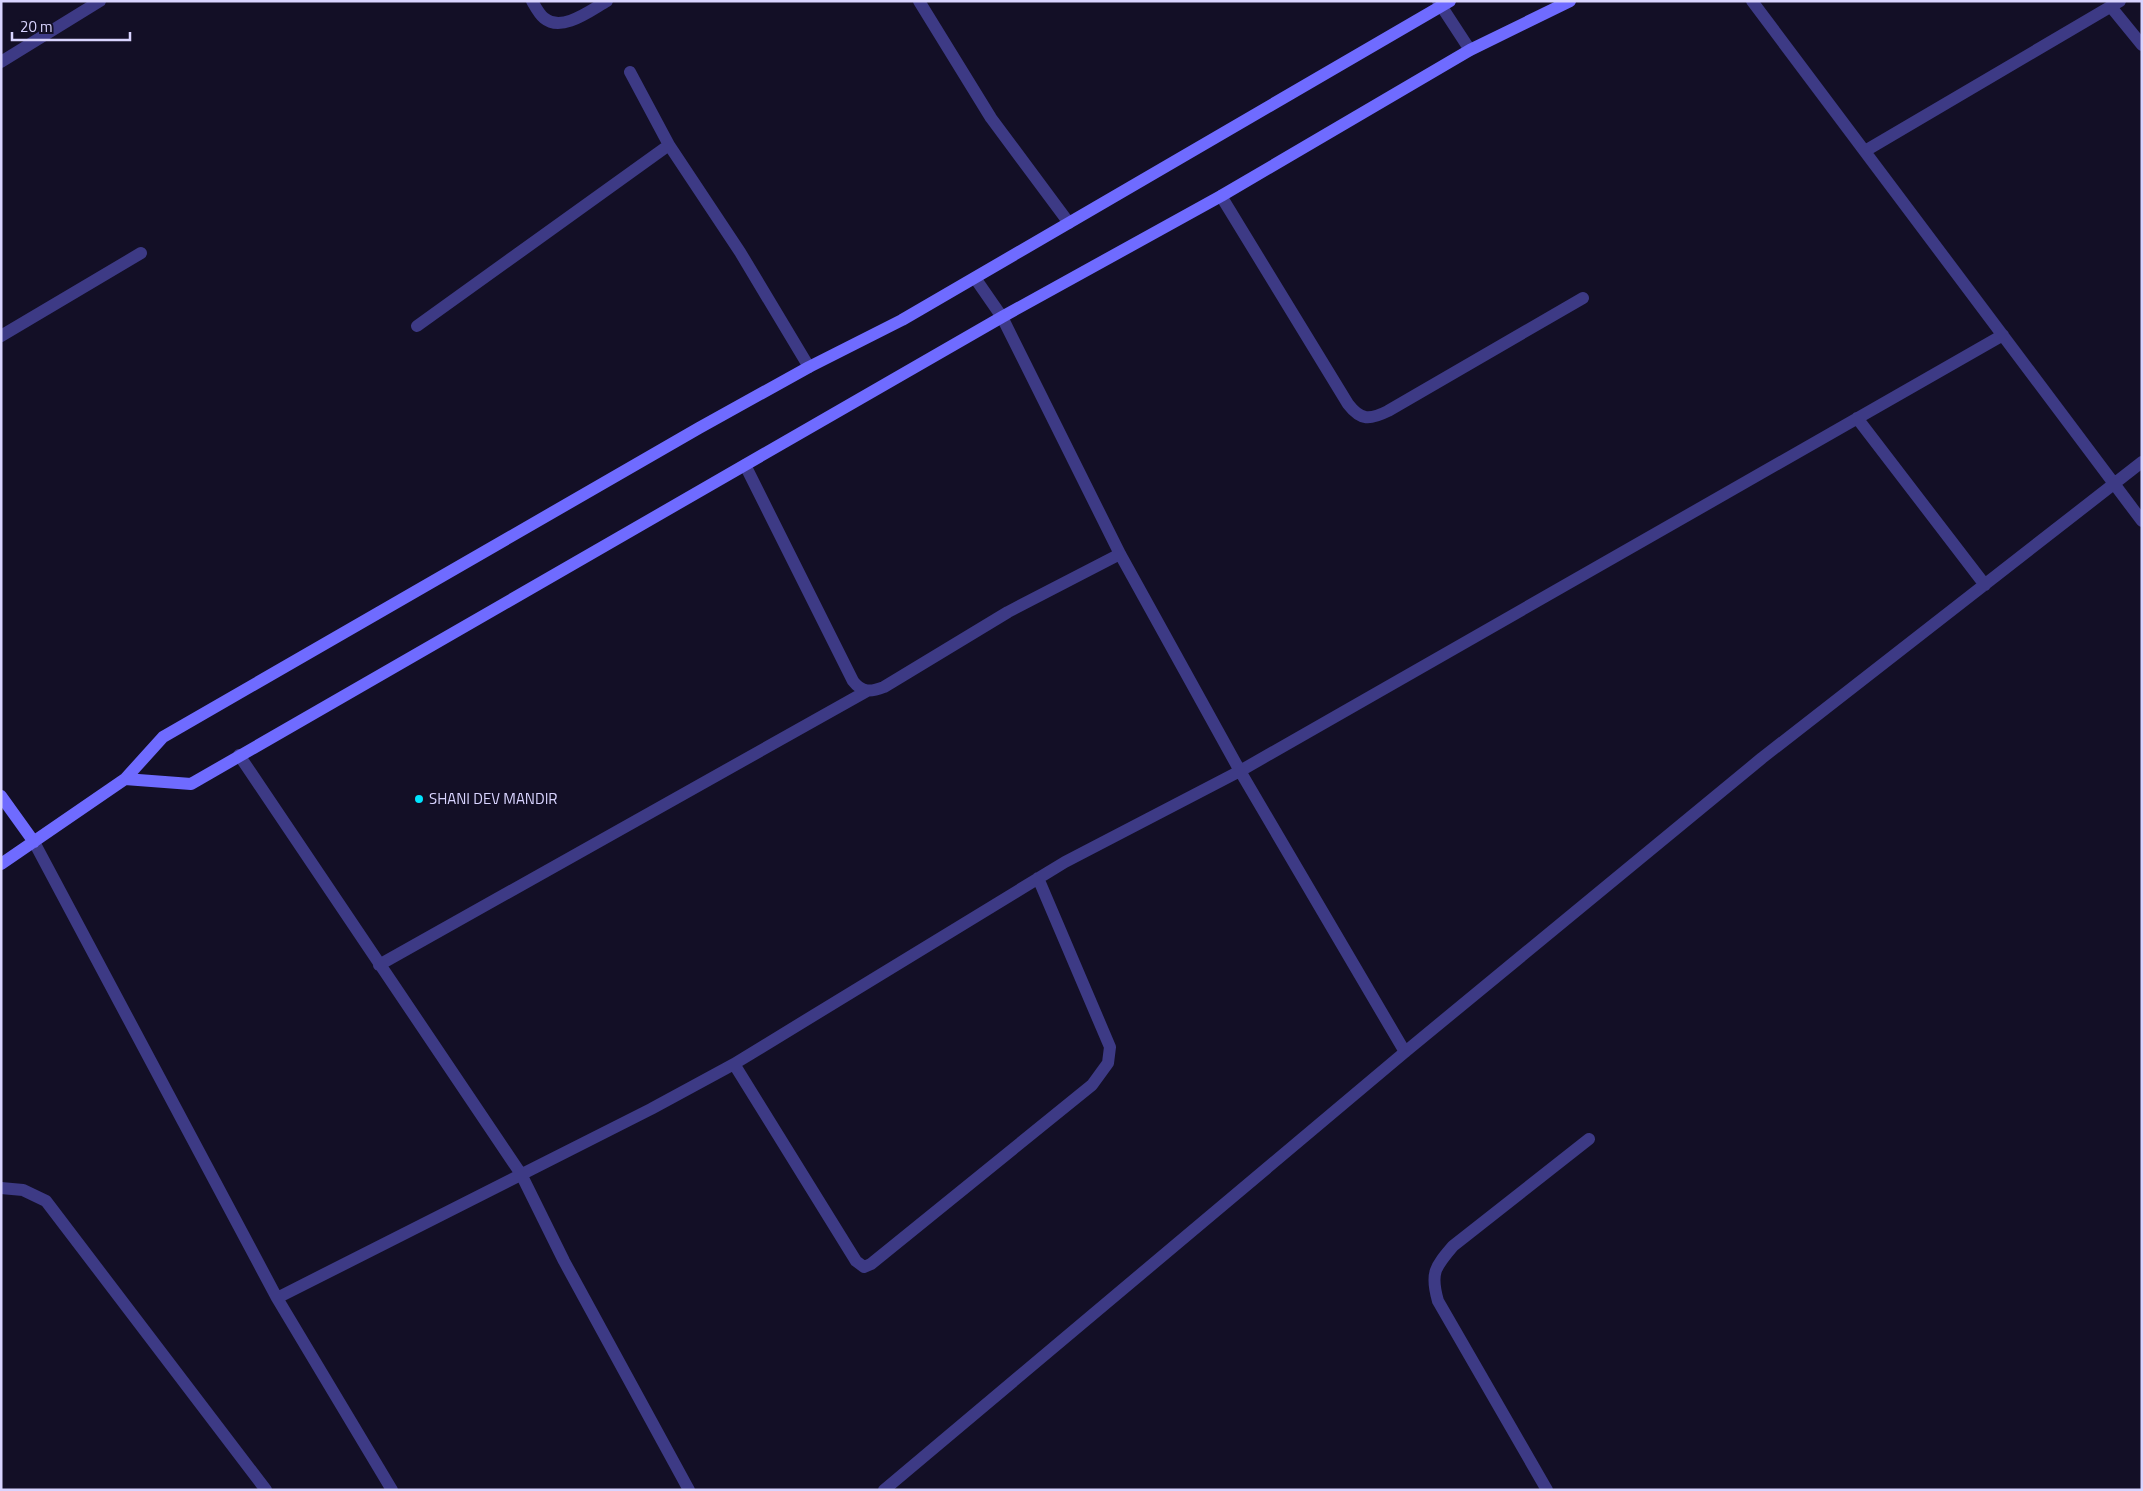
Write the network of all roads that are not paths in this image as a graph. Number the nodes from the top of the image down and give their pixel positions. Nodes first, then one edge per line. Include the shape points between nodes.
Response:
1 (100, 1) edge
2 (532, 1) edge
3 (607, 1) edge
4 (919, 1) edge
5 (1570, 1) edge
6 (1752, 1) edge
7 (1443, 3) edge
8 (2116, 4) edge
9 (2142, 45) edge
10 (1470, 50) junction
11 (1, 62) edge
12 (630, 72) dead end
13 (668, 145) junction
14 (1865, 151) junction
15 (1220, 196) junction
16 (1069, 223) junction
17 (141, 253) dead end
18 (975, 278) junction
19 (1583, 298) dead end
20 (1002, 317) junction
21 (417, 326) dead end
22 (2003, 335) junction
23 (1, 336) edge
24 (809, 367) junction
25 (1857, 418) junction
26 (2142, 462) edge
27 (745, 465) junction
28 (2114, 484) junction
29 (2142, 521) edge
30 (1120, 554) junction
31 (1985, 585) junction
32 (867, 692) junction
33 (239, 754) junction
34 (1240, 771) junction
35 (125, 779) junction
36 (1, 796) edge
37 (34, 842) junction
38 (1, 864) edge
39 (1038, 878) junction
40 (379, 965) junction
41 (1405, 1052) junction
42 (734, 1064) junction
43 (1589, 1139) dead end
44 (520, 1174) junction
45 (1, 1188) edge
46 (277, 1298) junction
47 (266, 1490) edge
48 (392, 1490) edge
49 (689, 1490) edge
50 (884, 1490) edge
51 (1547, 1490) edge

1 - 11 street
2 - 3 street via 544,19 560,23 575,20
4 - 16 street via 991,118
5 - 10 street
6 - 14 street
7 - 10 street
7 - 16 street
8 - 9 street
8 - 14 street
10 - 15 street
12 - 13 street
13 - 21 street
13 - 24 street via 740,252
14 - 22 street
15 - 19 street via 1348,404 1356,414 1365,418 1388,411
15 - 20 street
16 - 18 street
17 - 23 street
18 - 20 street
18 - 24 street via 902,320
20 - 27 street
20 - 30 street
22 - 25 street
22 - 28 street
24 - 35 street via 163,737
25 - 31 street
25 - 34 street
26 - 28 street
27 - 32 street via 853,681
27 - 33 street
28 - 29 street
28 - 31 street
30 - 32 street via 1008,612 884,688
30 - 34 street
31 - 41 street via 1762,758
32 - 40 street
33 - 35 street via 191,784
33 - 40 street
34 - 39 street
34 - 41 street
35 - 37 street
36 - 37 street
37 - 38 street
37 - 46 street
39 - 42 street
39 - 42 street via 1110,1047 1108,1062 1092,1085 871,1264 864,1267 856,1261
40 - 44 street
41 - 50 street
42 - 44 street
43 - 51 street via 1453,1246 1438,1262 1432,1282 1438,1301
44 - 46 street
44 - 49 street
45 - 47 street via 22,1190 46,1200
46 - 48 street

